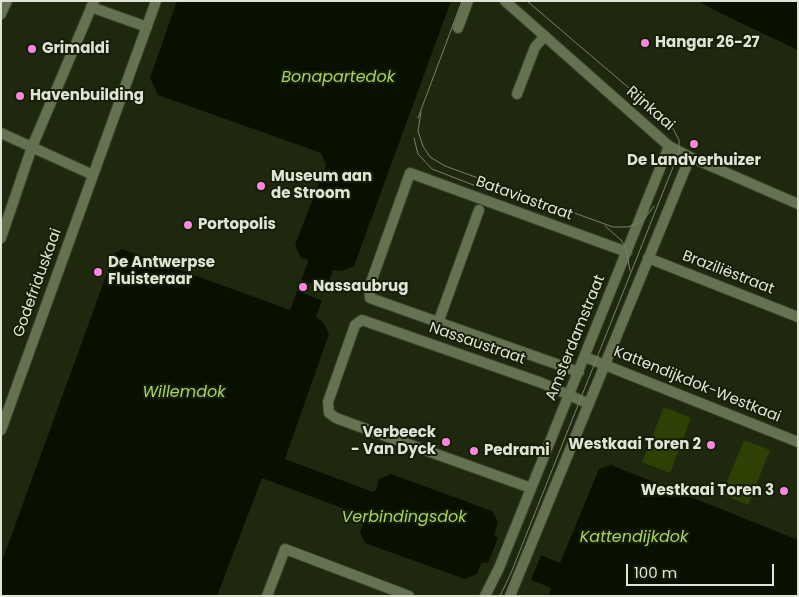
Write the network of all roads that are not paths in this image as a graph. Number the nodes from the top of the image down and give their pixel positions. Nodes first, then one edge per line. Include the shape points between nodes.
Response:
1 (7, 1) edge
2 (156, 1) edge
3 (468, 1) edge
4 (505, 1) edge
5 (92, 4) edge
6 (1, 14) edge
7 (147, 27) junction
8 (458, 28) dead end
9 (545, 36) junction
10 (517, 94) dead end
11 (1, 133) edge
12 (669, 146) junction
13 (32, 148) junction
14 (690, 157) junction
15 (93, 175) junction
16 (798, 204) edge
17 (479, 210) dead end
18 (1, 238) edge
19 (627, 252) junction
20 (648, 258) junction
21 (368, 288) joint
22 (798, 317) edge
23 (438, 322) junction
24 (585, 357) junction
25 (605, 365) junction
26 (579, 372) junction
27 (569, 395) junction
28 (589, 404) junction
29 (1, 430) edge
30 (798, 442) edge
31 (531, 488) junction
32 (267, 596) edge
33 (409, 596) edge
34 (484, 596) edge
35 (510, 596) edge

1 - 6 street
2 - 7 street, Godefriduskaai
3 - 8 street
4 - 9 street, Rijnkaai
5 - 7 street
5 - 13 street
7 - 15 street, Godefriduskaai
9 - 10 street via 535,48
9 - 12 street, Rijnkaai
11 - 13 street
12 - 14 street, Rijnkaai
12 - 19 street, Amsterdamstraat
13 - 15 street
13 - 18 street
14 - 16 street, Rijnkaai
14 - 20 street
15 - 29 street, Godefriduskaai
17 - 23 street, Nassaustraat
19 - 21 street, Bataviastraat via 410,173
19 - 24 street, Amsterdamstraat
20 - 22 street, Braziliëstraat
20 - 25 street
21 - 23 street, Nassaustraat via 370,298
23 - 26 street, Nassaustraat
24 - 25 street, Kattendijkdok-Westkaai
24 - 26 street, Amsterdamstraat
25 - 28 street
25 - 30 street, Kattendijkdok-Westkaai
26 - 27 street, Amsterdamstraat
27 - 28 street, Nassaustraat
27 - 31 street, Amsterdamstraat
27 - 31 street, Nassaustraat via 542,382 362,320 355,325 328,402 329,413
28 - 35 street
31 - 34 street, Amsterdamstraat via 499,568
32 - 33 street via 285,549

